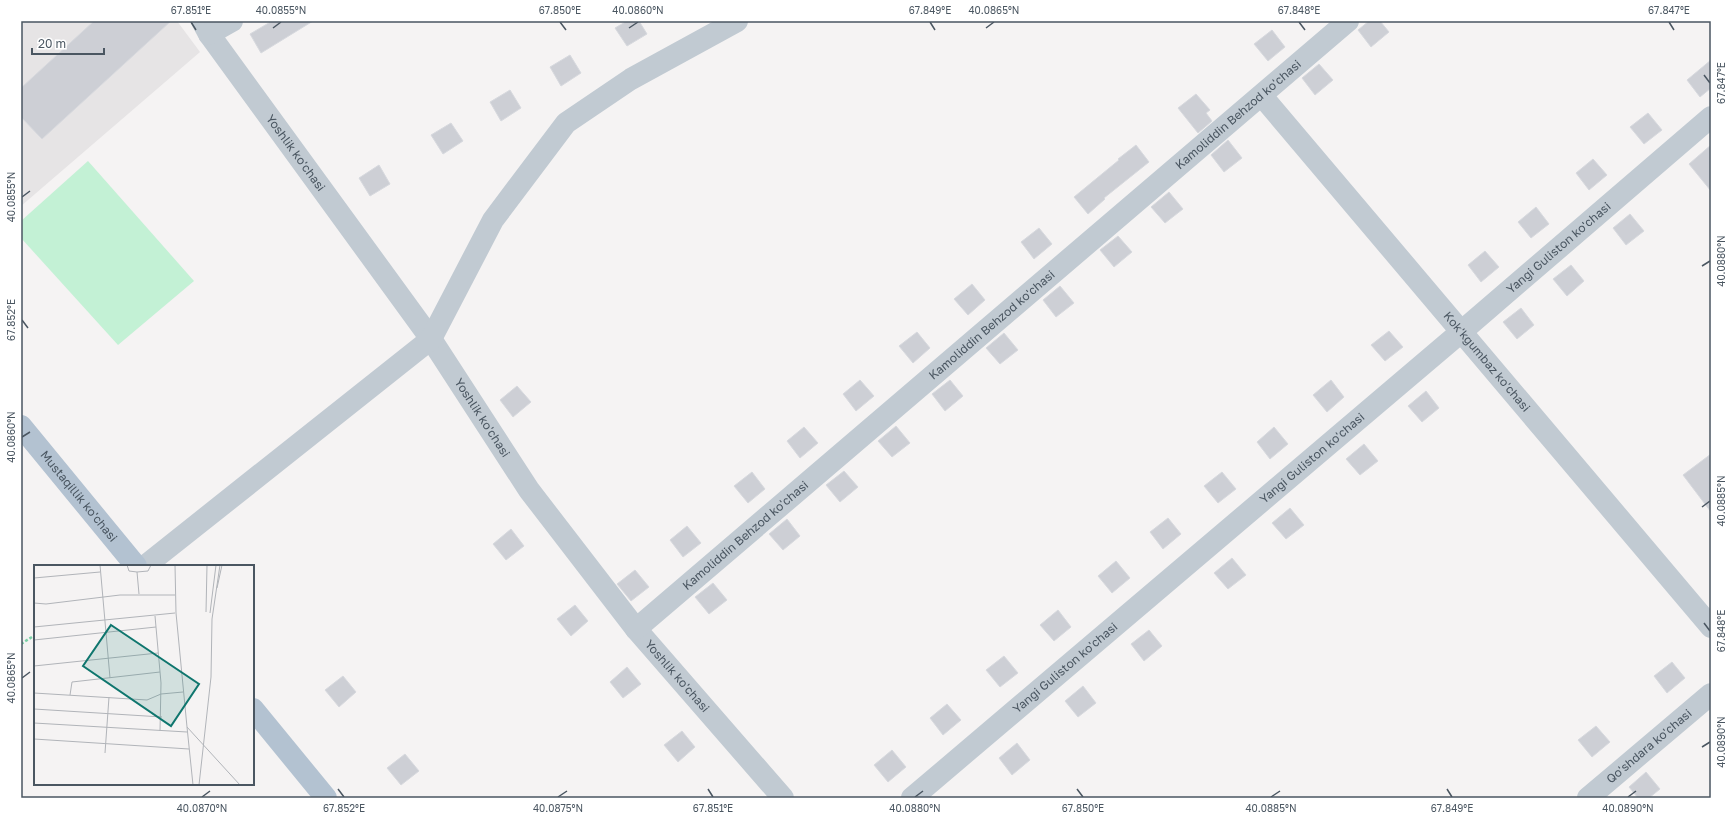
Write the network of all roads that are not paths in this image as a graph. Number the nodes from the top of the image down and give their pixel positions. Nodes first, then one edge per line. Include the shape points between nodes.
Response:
1 (232, 21) edge
2 (737, 21) edge
3 (1348, 21) edge
4 (206, 27) edge
5 (1262, 96) junction
6 (1711, 117) edge
7 (1461, 332) junction
8 (431, 339) junction
9 (21, 426) edge
10 (135, 565) edge
11 (146, 565) edge
12 (1711, 627) edge
13 (636, 629) junction
14 (1711, 694) edge
15 (254, 710) edge
16 (326, 798) edge
17 (783, 798) edge
18 (912, 798) edge
19 (1588, 798) edge

1 - 4 street
2 - 8 street via 631,79 566,123 493,220
3 - 5 street, Kamoliddin Behzod ko'chasi
4 - 8 street, Yoshlik ko'chasi
5 - 7 street, Kok'kgumbaz ko'chasi
5 - 13 street, Kamoliddin Behzod ko'chasi
6 - 7 street, Yangi Guliston ko'chasi
7 - 12 street, Kok'kgumbaz ko'chasi
7 - 18 street, Yangi Guliston ko'chasi
8 - 11 street
8 - 13 street, Yoshlik ko'chasi via 529,490
9 - 10 main road, Mustaqillik ko'chasi
13 - 17 street, Yoshlik ko'chasi
14 - 19 street, Qo'shdara ko'chasi
15 - 16 main road

